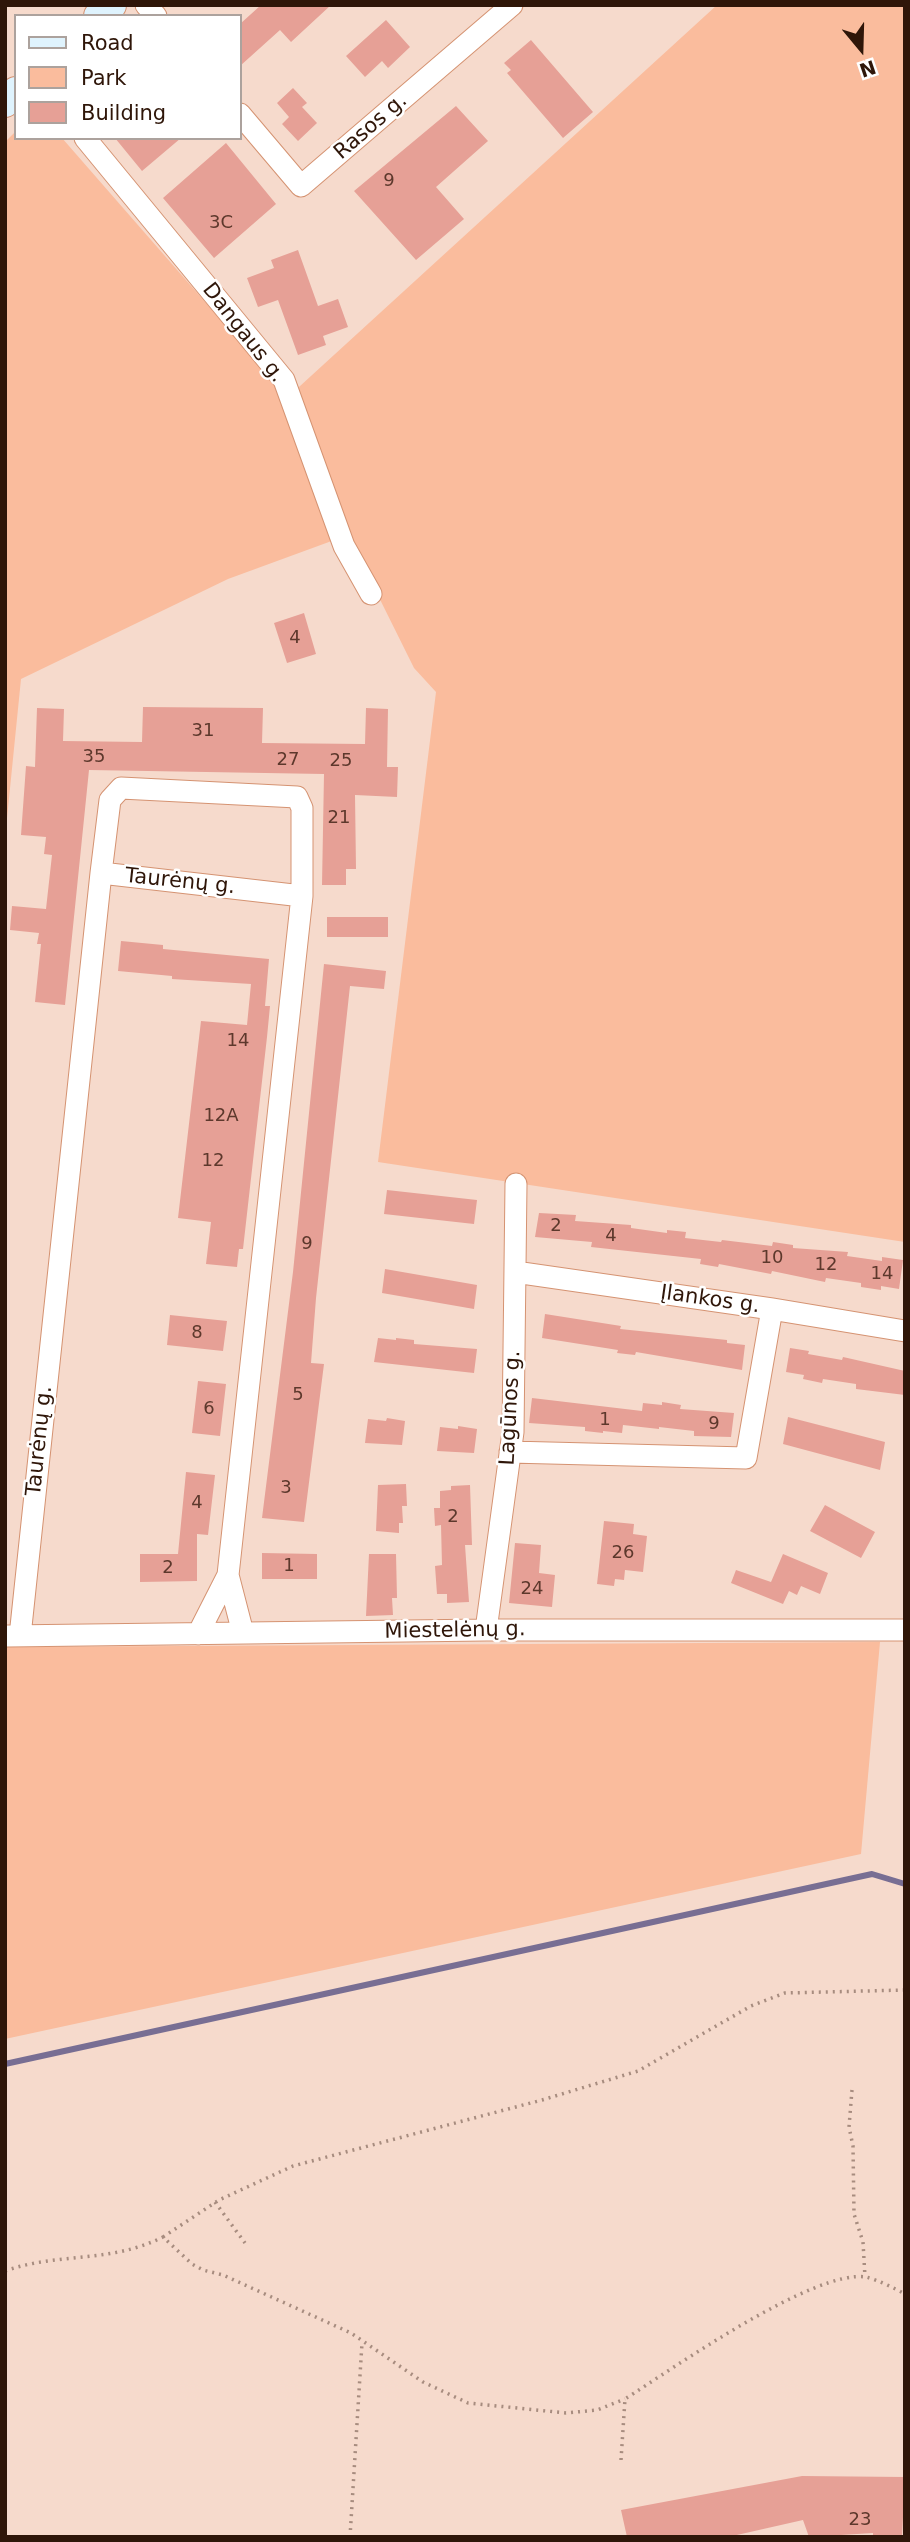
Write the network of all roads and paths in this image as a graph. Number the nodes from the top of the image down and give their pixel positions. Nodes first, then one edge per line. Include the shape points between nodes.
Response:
1 (512, 5) edge
2 (242, 116) edge
3 (87, 140) edge
4 (371, 594) dead end
5 (101, 873) junction
6 (302, 896) junction
7 (516, 1184) dead end
8 (515, 1272) junction
9 (772, 1308) junction
10 (905, 1331) edge
11 (510, 1452) junction
12 (228, 1575) junction
13 (486, 1630) junction
14 (905, 1630) edge
15 (243, 1633) junction
16 (198, 1634) junction
17 (13, 1636) edge
18 (905, 1990) edge
19 (852, 2090) dead end
20 (215, 2202) junction
21 (163, 2237) junction
22 (245, 2243) dead end
23 (5, 2271) edge
24 (865, 2277) junction
25 (905, 2294) edge
26 (362, 2343) junction
27 (625, 2399) junction
28 (621, 2460) dead end
29 (350, 2537) edge

1 - 2 street, Rasos g. via 301,186
3 - 4 street, Dangaus g. via 284,380 344,545
5 - 6 street, Taurėnų g.
5 - 6 street via 110,800 121,788 297,797 302,808
5 - 17 street, Taurėnų g.
6 - 12 street
7 - 8 street, Lagūnos g.
8 - 9 street, Įlankos g.
8 - 11 street, Lagūnos g.
9 - 10 street, Įlankos g.
9 - 11 street via 746,1458
11 - 13 street, Lagūnos g.
12 - 15 street
12 - 16 street
13 - 14 street, Miestelėnų g.
13 - 15 street, Miestelėnų g.
15 - 16 street, Miestelėnų g.
16 - 17 street, Miestelėnų g.
18 - 20 path via 785,1993 751,2006 638,2071 293,2166
19 - 24 path via 849,2127 854,2214 863,2242
20 - 21 path
20 - 22 path
21 - 23 path via 103,2258 27,2263
21 - 26 path via 203,2270 351,2333
24 - 25 path
24 - 27 path via 830,2281 722,2335
26 - 27 path via 422,2382 468,2403 566,2413 597,2410
26 - 29 path
27 - 28 path

